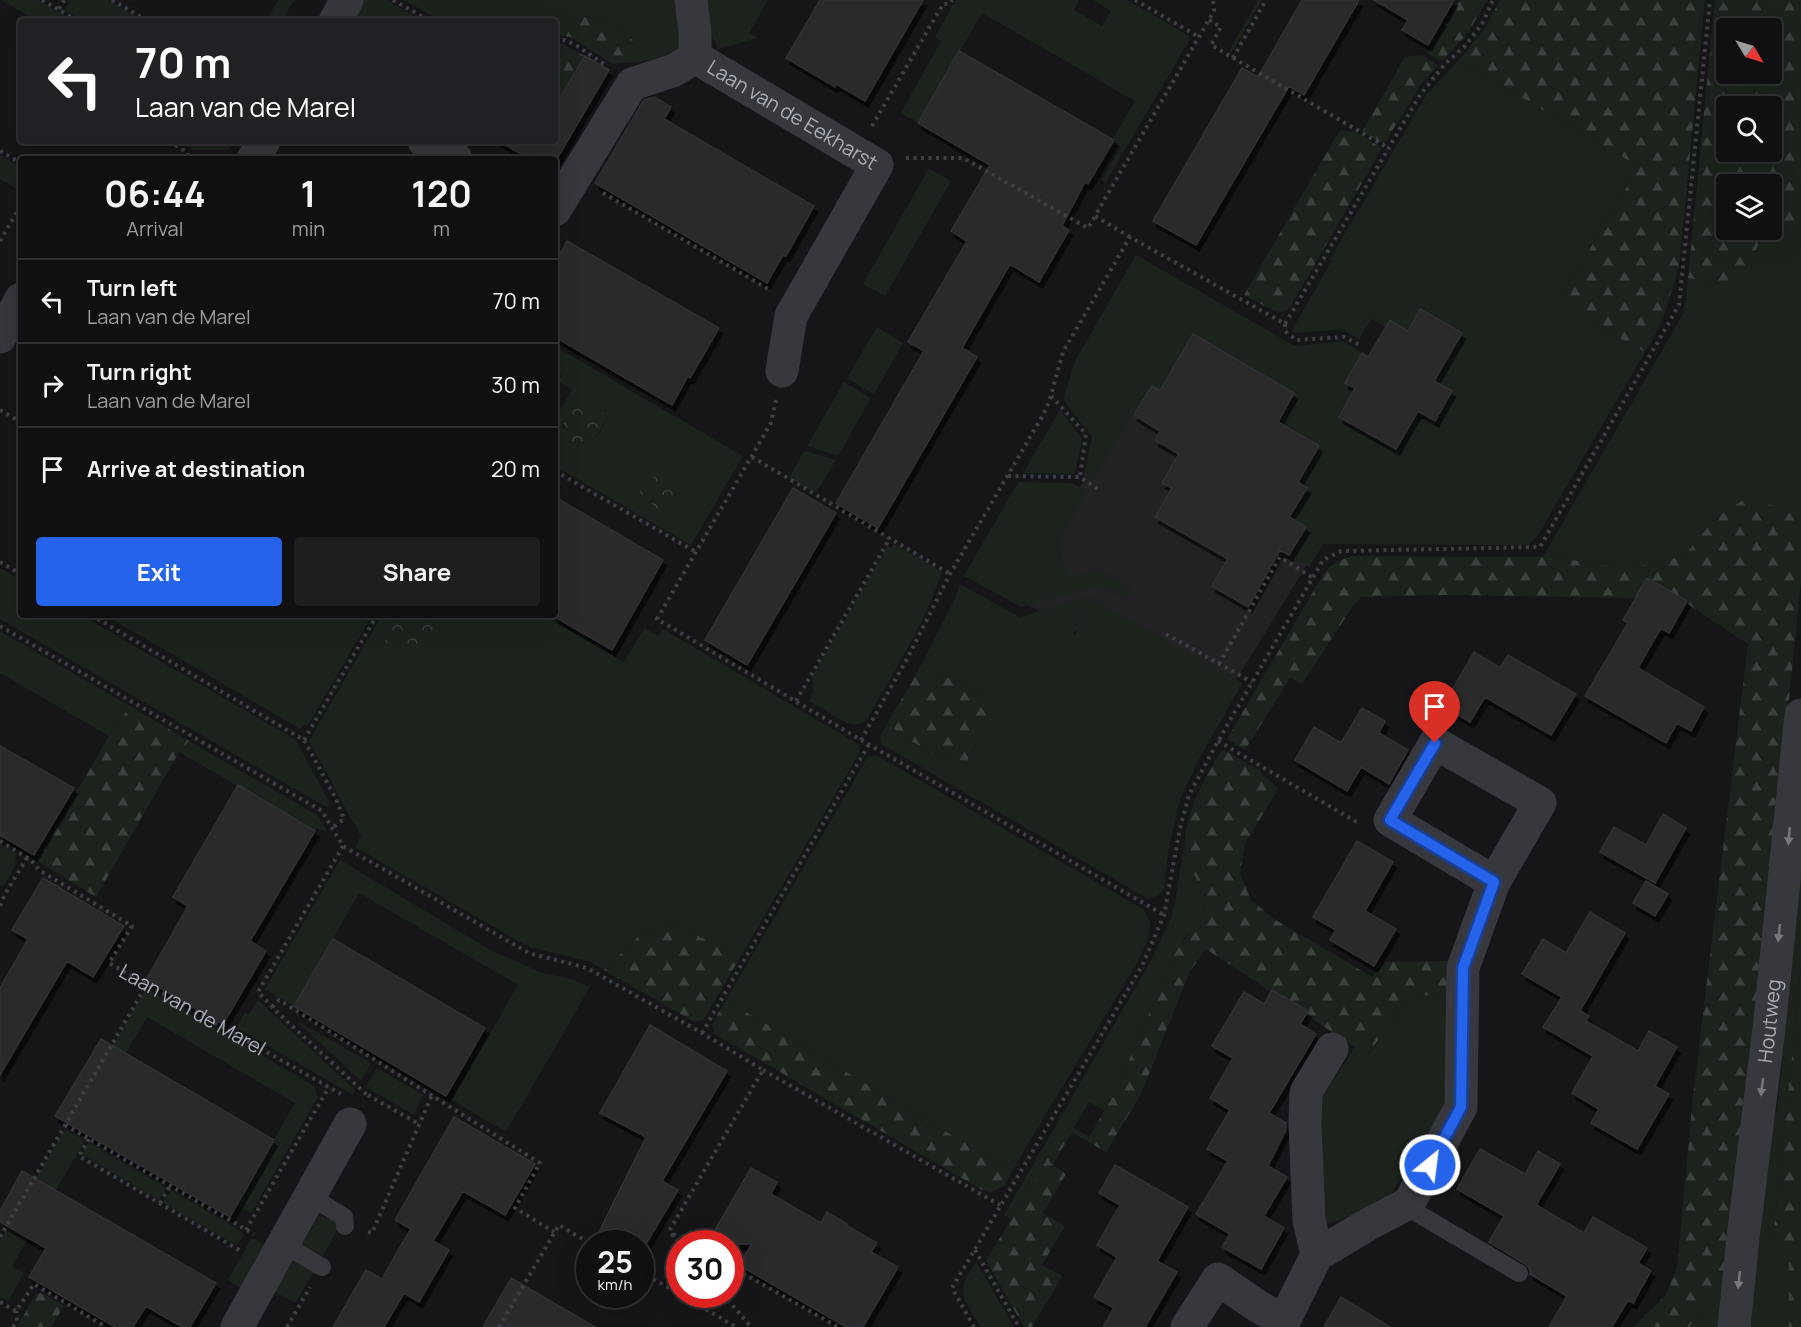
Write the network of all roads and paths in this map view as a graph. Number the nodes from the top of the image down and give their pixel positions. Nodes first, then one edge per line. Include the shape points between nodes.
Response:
1 (42, 0) edge
2 (64, 0) edge
3 (112, 0) edge
4 (347, 0) edge
5 (393, 0) edge
6 (692, 0) edge
7 (952, 0) edge
8 (1135, 0) edge
9 (1214, 0) edge
10 (1266, 0) edge
11 (1493, 0) edge
12 (1710, 0) edge
13 (59, 9) junction
14 (73, 18) edge
15 (143, 18) edge
16 (337, 18) edge
17 (425, 18) edge
18 (1209, 20) junction
19 (1199, 37) junction
20 (558, 40) edge
21 (695, 57) junction
22 (1233, 58) junction
23 (632, 84) junction
24 (174, 144) edge
25 (429, 144) edge
26 (1388, 148) junction
27 (0, 151) edge
28 (188, 156) edge
29 (451, 156) edge
30 (867, 159) junction
31 (18, 161) edge
32 (575, 178) junction
33 (558, 205) edge
34 (18, 210) edge
35 (1098, 212) junction
36 (1130, 237) junction
37 (0, 242) edge
38 (18, 304) edge
39 (797, 306) junction
40 (1285, 324) junction
41 (0, 337) edge
42 (1362, 346) dead end
43 (782, 371) joint
44 (1051, 395) junction
45 (0, 410) edge
46 (18, 420) edge
47 (751, 457) junction
48 (558, 473) edge
49 (1008, 476) junction
50 (1080, 477) junction
51 (1098, 489) dead end
52 (890, 538) junction
53 (696, 552) junction
54 (0, 562) edge
55 (18, 572) edge
56 (950, 574) junction
57 (1313, 578) junction
58 (96, 618) edge
59 (375, 618) edge
60 (0, 626) edge
61 (1166, 634) dead end
62 (1219, 664) junction
63 (1252, 682) junction
64 (796, 701) junction
65 (1801, 715) edge
66 (304, 740) junction
67 (861, 740) junction
68 (1218, 741) junction
69 (869, 744) junction
70 (1390, 820) junction
71 (333, 827) junction
72 (0, 841) edge
73 (343, 846) junction
74 (27, 858) junction
75 (1494, 882) junction
76 (0, 906) edge
77 (1164, 915) junction
78 (147, 984) junction
79 (272, 1007) junction
80 (702, 1033) junction
81 (1332, 1049) dead end
82 (763, 1070) junction
83 (329, 1087) junction
84 (367, 1095) junction
85 (356, 1115) junction
86 (420, 1124) dead end
87 (65, 1125) junction
88 (89, 1139) junction
89 (170, 1186) junction
90 (310, 1196) junction
91 (1408, 1203) junction
92 (160, 1204) junction
93 (1000, 1205) junction
94 (345, 1226) dead end
95 (246, 1230) junction
96 (670, 1230) edge
97 (554, 1232) junction
98 (252, 1233) junction
99 (576, 1235) edge
100 (0, 1237) edge
101 (281, 1247) junction
102 (974, 1249) junction
103 (1317, 1255) junction
104 (322, 1267) dead end
105 (744, 1274) edge
106 (1519, 1274) dead end
107 (0, 1302) edge
108 (704, 1308) edge
109 (735, 1308) edge
110 (16, 1311) junction
111 (1282, 1324) edge
112 (14, 1327) edge
113 (106, 1327) edge
114 (237, 1327) edge
115 (499, 1327) edge
116 (736, 1327) edge
117 (751, 1327) edge
118 (838, 1327) edge
119 (974, 1327) edge
120 (1019, 1327) edge
121 (1187, 1327) edge
122 (1734, 1327) edge

1 - 13 path
2 - 13 path
3 - 15 path
4 - 16 street
5 - 17 path
6 - 21 street, Laan van de Eekharst
7 - 30 path via 943,4
8 - 19 path
9 - 18 path
10 - 22 path
11 - 26 path via 1482,24 1420,95
12 - 57 path via 1679,305 1540,548 1341,551 1323,561
13 - 14 path
18 - 19 path
18 - 22 path via 1221,27 1211,45
19 - 35 path
20 - 23 path via 577,46
21 - 23 street, Laan van de Eekharst via 675,70
21 - 30 street, Laan van de Eekharst
22 - 26 path
23 - 32 street
24 - 28 path
25 - 29 street
26 - 40 path
27 - 31 path
30 - 35 path via 963,158 1088,228
30 - 39 street, Laan van de Eekharst
32 - 33 street
32 - 39 path
34 - 37 path
35 - 36 path via 1095,216
36 - 40 path
36 - 44 path via 1064,352
38 - 41 street
39 - 43 street, Laan van de Eekharst via 791,316
40 - 42 path via 1285,331 1296,340 1344,337
43 - 47 path via 771,423
44 - 49 path
44 - 50 path via 1086,434
45 - 46 path
47 - 52 path
47 - 53 path
48 - 53 path
49 - 50 path
49 - 56 path
50 - 51 path
52 - 56 path
52 - 64 path
53 - 64 path via 657,619
54 - 55 path
56 - 67 path
57 - 62 path via 1280,557
57 - 63 path
58 - 66 path
59 - 66 path
60 - 71 path via 322,811
61 - 62 path
62 - 63 path
63 - 68 path
64 - 67 path
65 -> 122 street, Houtweg
66 - 71 path via 344,819
67 - 69 path
68 - 70 path via 1364,826 1378,832
68 - 77 path via 1189,795
69 - 77 path
69 - 80 path
70 - 75 street
70 - 75 street via 1435,743 1540,803
71 - 73 path
72 - 74 path, Laan van de Marel
73 - 79 path via 258,992
73 - 80 path via 529,953 587,969
74 - 76 path
74 - 78 path, Laan van de Marel via 39,870 132,926 110,963
75 - 91 street via 1463,968 1461,1107
77 - 93 path via 1142,966
78 - 83 path, Laan van de Marel
78 - 87 path
79 - 84 path
79 - 97 path, Laan van de Marel via 279,1000 540,1163 514,1208
80 - 82 path
81 - 103 street via 1306,1092 1309,1220
82 - 93 path
82 - 96 path
83 - 85 path, Laan van de Marel
83 - 95 path
84 - 85 path
84 - 86 path
85 - 90 street
87 - 88 path
87 - 100 path
88 - 89 path
88 - 92 path via 79,1156
89 - 92 path
89 - 95 path
90 - 94 lane via 344,1217
90 - 101 street
91 - 103 street
91 - 106 lane via 1417,1213
92 - 98 path via 241,1251
93 - 102 path
95 - 98 path
97 - 99 path, Laan van de Marel via 559,1225
97 - 115 path
98 - 101 path
101 - 104 lane
101 - 114 street
102 - 119 path via 952,1288
102 - 120 path
103 - 111 street
105 - 118 path
107 - 110 path
108 - 116 path
109 - 117 path
110 - 112 path
110 - 113 path via 34,1284
111 - 121 street via 1218,1279

